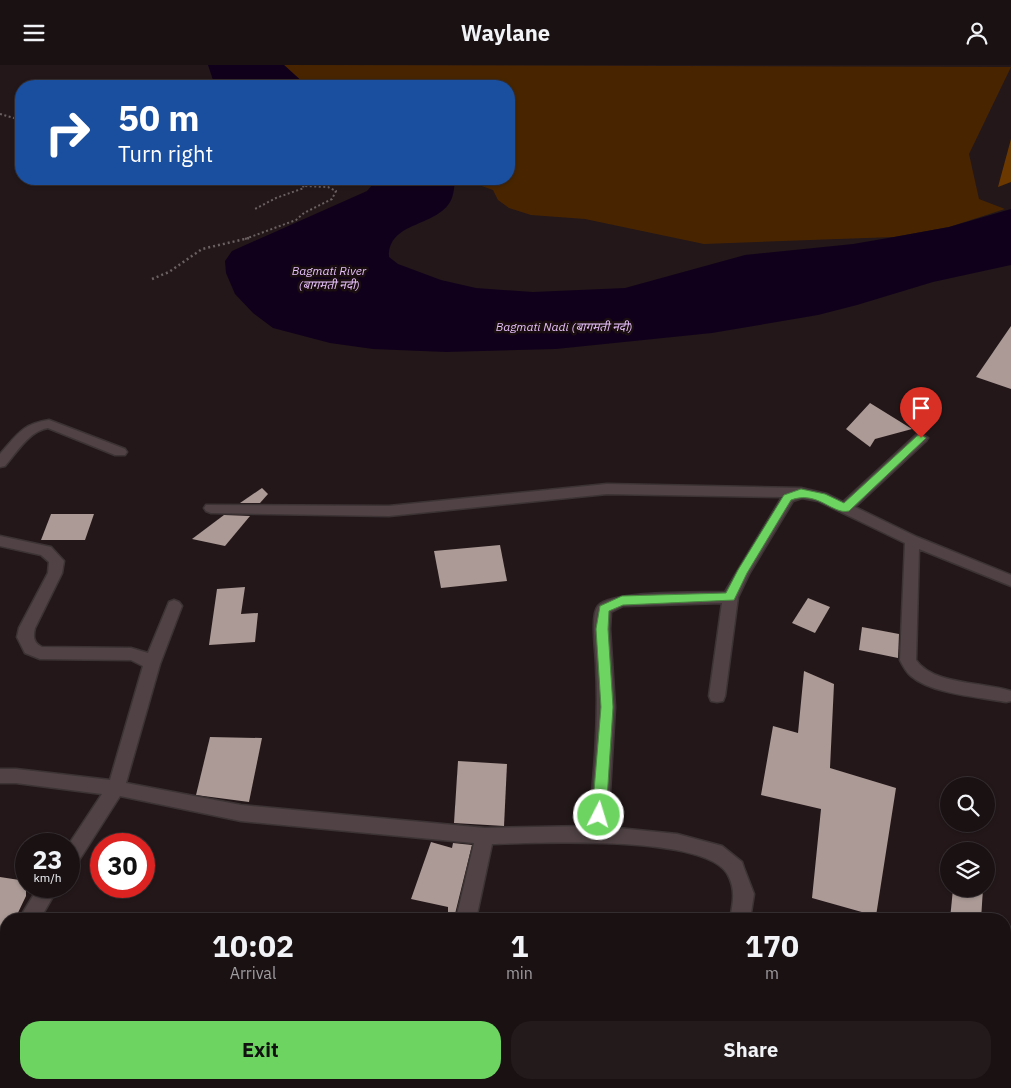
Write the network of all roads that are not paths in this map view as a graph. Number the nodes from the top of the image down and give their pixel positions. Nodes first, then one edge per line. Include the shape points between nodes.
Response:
1 (921, 438) dead end
2 (120, 452) dead end
3 (0, 463) edge
4 (801, 493) junction
5 (211, 508) dead end
6 (845, 508) junction
7 (0, 541) edge
8 (912, 541) junction
9 (1011, 581) edge
10 (730, 597) junction
11 (174, 606) dead end
12 (152, 665) junction
13 (717, 697) dead end
14 (1006, 697) dead end
15 (0, 776) edge
16 (116, 788) junction
17 (598, 834) junction
18 (485, 836) junction
19 (80, 842) edge
20 (42, 898) edge
21 (32, 913) edge
22 (467, 913) edge
23 (741, 913) edge

1 - 6 street
2 - 3 street via 49,424 37,426 25,434
4 - 5 street via 607,489 389,511
4 - 6 street via 822,497
4 - 10 street via 788,498
6 - 8 street
7 - 12 street via 46,551 57,561 55,573 27,628 25,637 31,649 40,653 131,654
8 - 9 street
8 - 14 street via 908,660 912,668 934,680
10 - 13 street
10 - 17 street via 622,601 604,609 602,629 607,707
11 - 12 street
12 - 16 street
15 - 16 street
16 - 18 street via 241,813
16 - 19 street
17 - 18 street
17 - 23 street via 677,842 715,852 735,868 744,894
18 - 22 street
20 - 21 street

